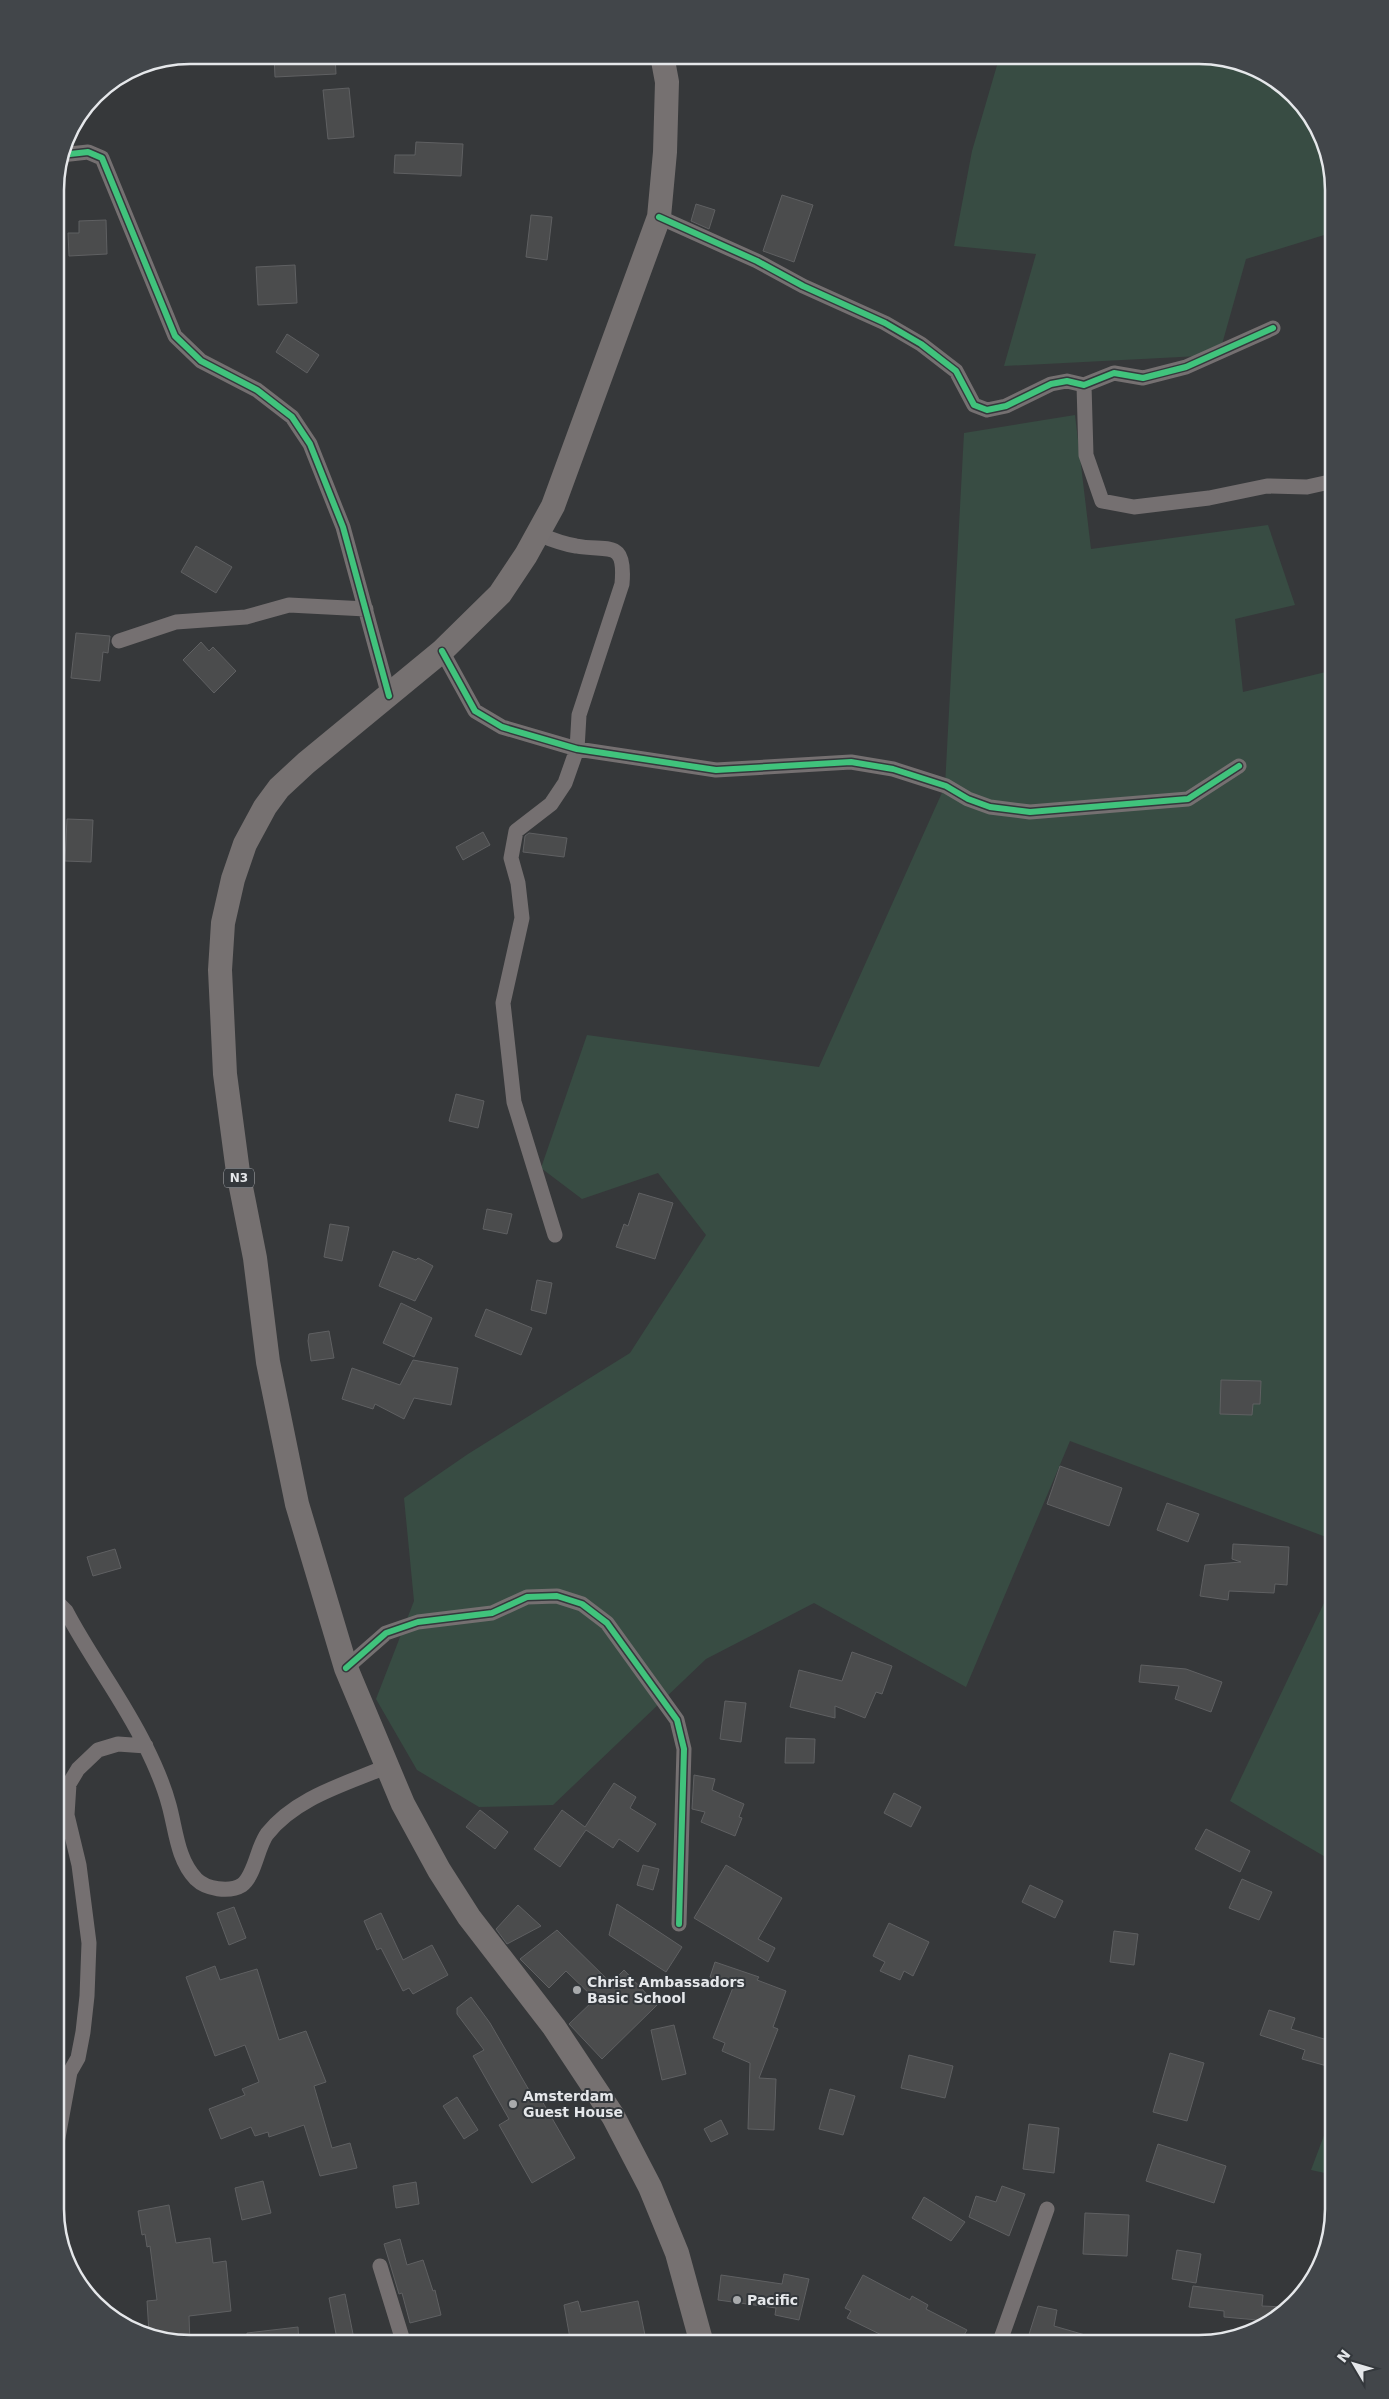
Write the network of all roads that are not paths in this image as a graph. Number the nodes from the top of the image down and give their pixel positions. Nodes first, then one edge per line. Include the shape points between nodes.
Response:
1 (664, 64) edge
2 (69, 154) edge
3 (659, 218) junction
4 (1273, 328) dead end
5 (1084, 385) junction
6 (1325, 483) edge
7 (538, 534) junction
8 (366, 609) junction
9 (119, 641) dead end
10 (442, 650) junction
11 (389, 696) junction
12 (577, 749) junction
13 (1239, 766) dead end
14 (554, 1236) dead end
15 (64, 1610) edge
16 (346, 1668) junction
17 (146, 1746) junction
18 (388, 1766) junction
19 (679, 1924) dead end
20 (64, 2072) edge
21 (1046, 2209) dead end
22 (380, 2266) dead end
23 (401, 2335) edge
24 (700, 2335) edge
25 (1002, 2335) edge

1 - 3 main road, N3 via 667,82 665,152
2 - 8 street via 88,152 102,158 175,336 201,361 257,390 292,417 310,444 343,527
3 - 5 street via 757,261 921,344 956,371 974,404 987,410 1006,406 1051,384 1066,381
3 - 7 main road, N3 via 553,506
4 - 5 street via 1186,367 1143,378 1114,373
5 - 6 street via 1086,455 1102,501 1134,507 1209,498 1268,486 1307,487
7 - 10 main road, N3 via 500,594
7 - 12 street via 577,547 608,547 620,555 624,565 622,584 579,715
8 - 9 street via 289,605 246,617 176,622
8 - 11 street
10 - 11 main road, N3
10 - 12 street via 475,711 502,727
11 - 16 main road, N3 via 279,788 255,823 233,879 223,923 220,970 225,1074 238,1172 255,1258 268,1362 297,1504
12 - 13 street via 716,770 851,762 893,769 946,786 990,808 1030,812 1188,799
12 - 14 street via 566,783 551,804 516,831 511,858 522,918 503,1003 514,1102
15 - 17 street
16 - 18 main road, N3
16 - 19 street via 386,1634 418,1622 492,1612 527,1597 557,1596 582,1604 608,1623 677,1720 683,1742
17 - 18 street via 169,1804 186,1866 198,1881 209,1887 227,1889 242,1884 254,1867 266,1836 293,1808
17 - 20 street via 118,1744 98,1750 78,1768 69,1784 67,1816 79,1864 90,1943 87,1996 78,2058
18 - 24 main road, N3 via 403,1804 469,1917 554,2026 613,2116 650,2187 677,2253
21 - 25 street
22 - 23 street

